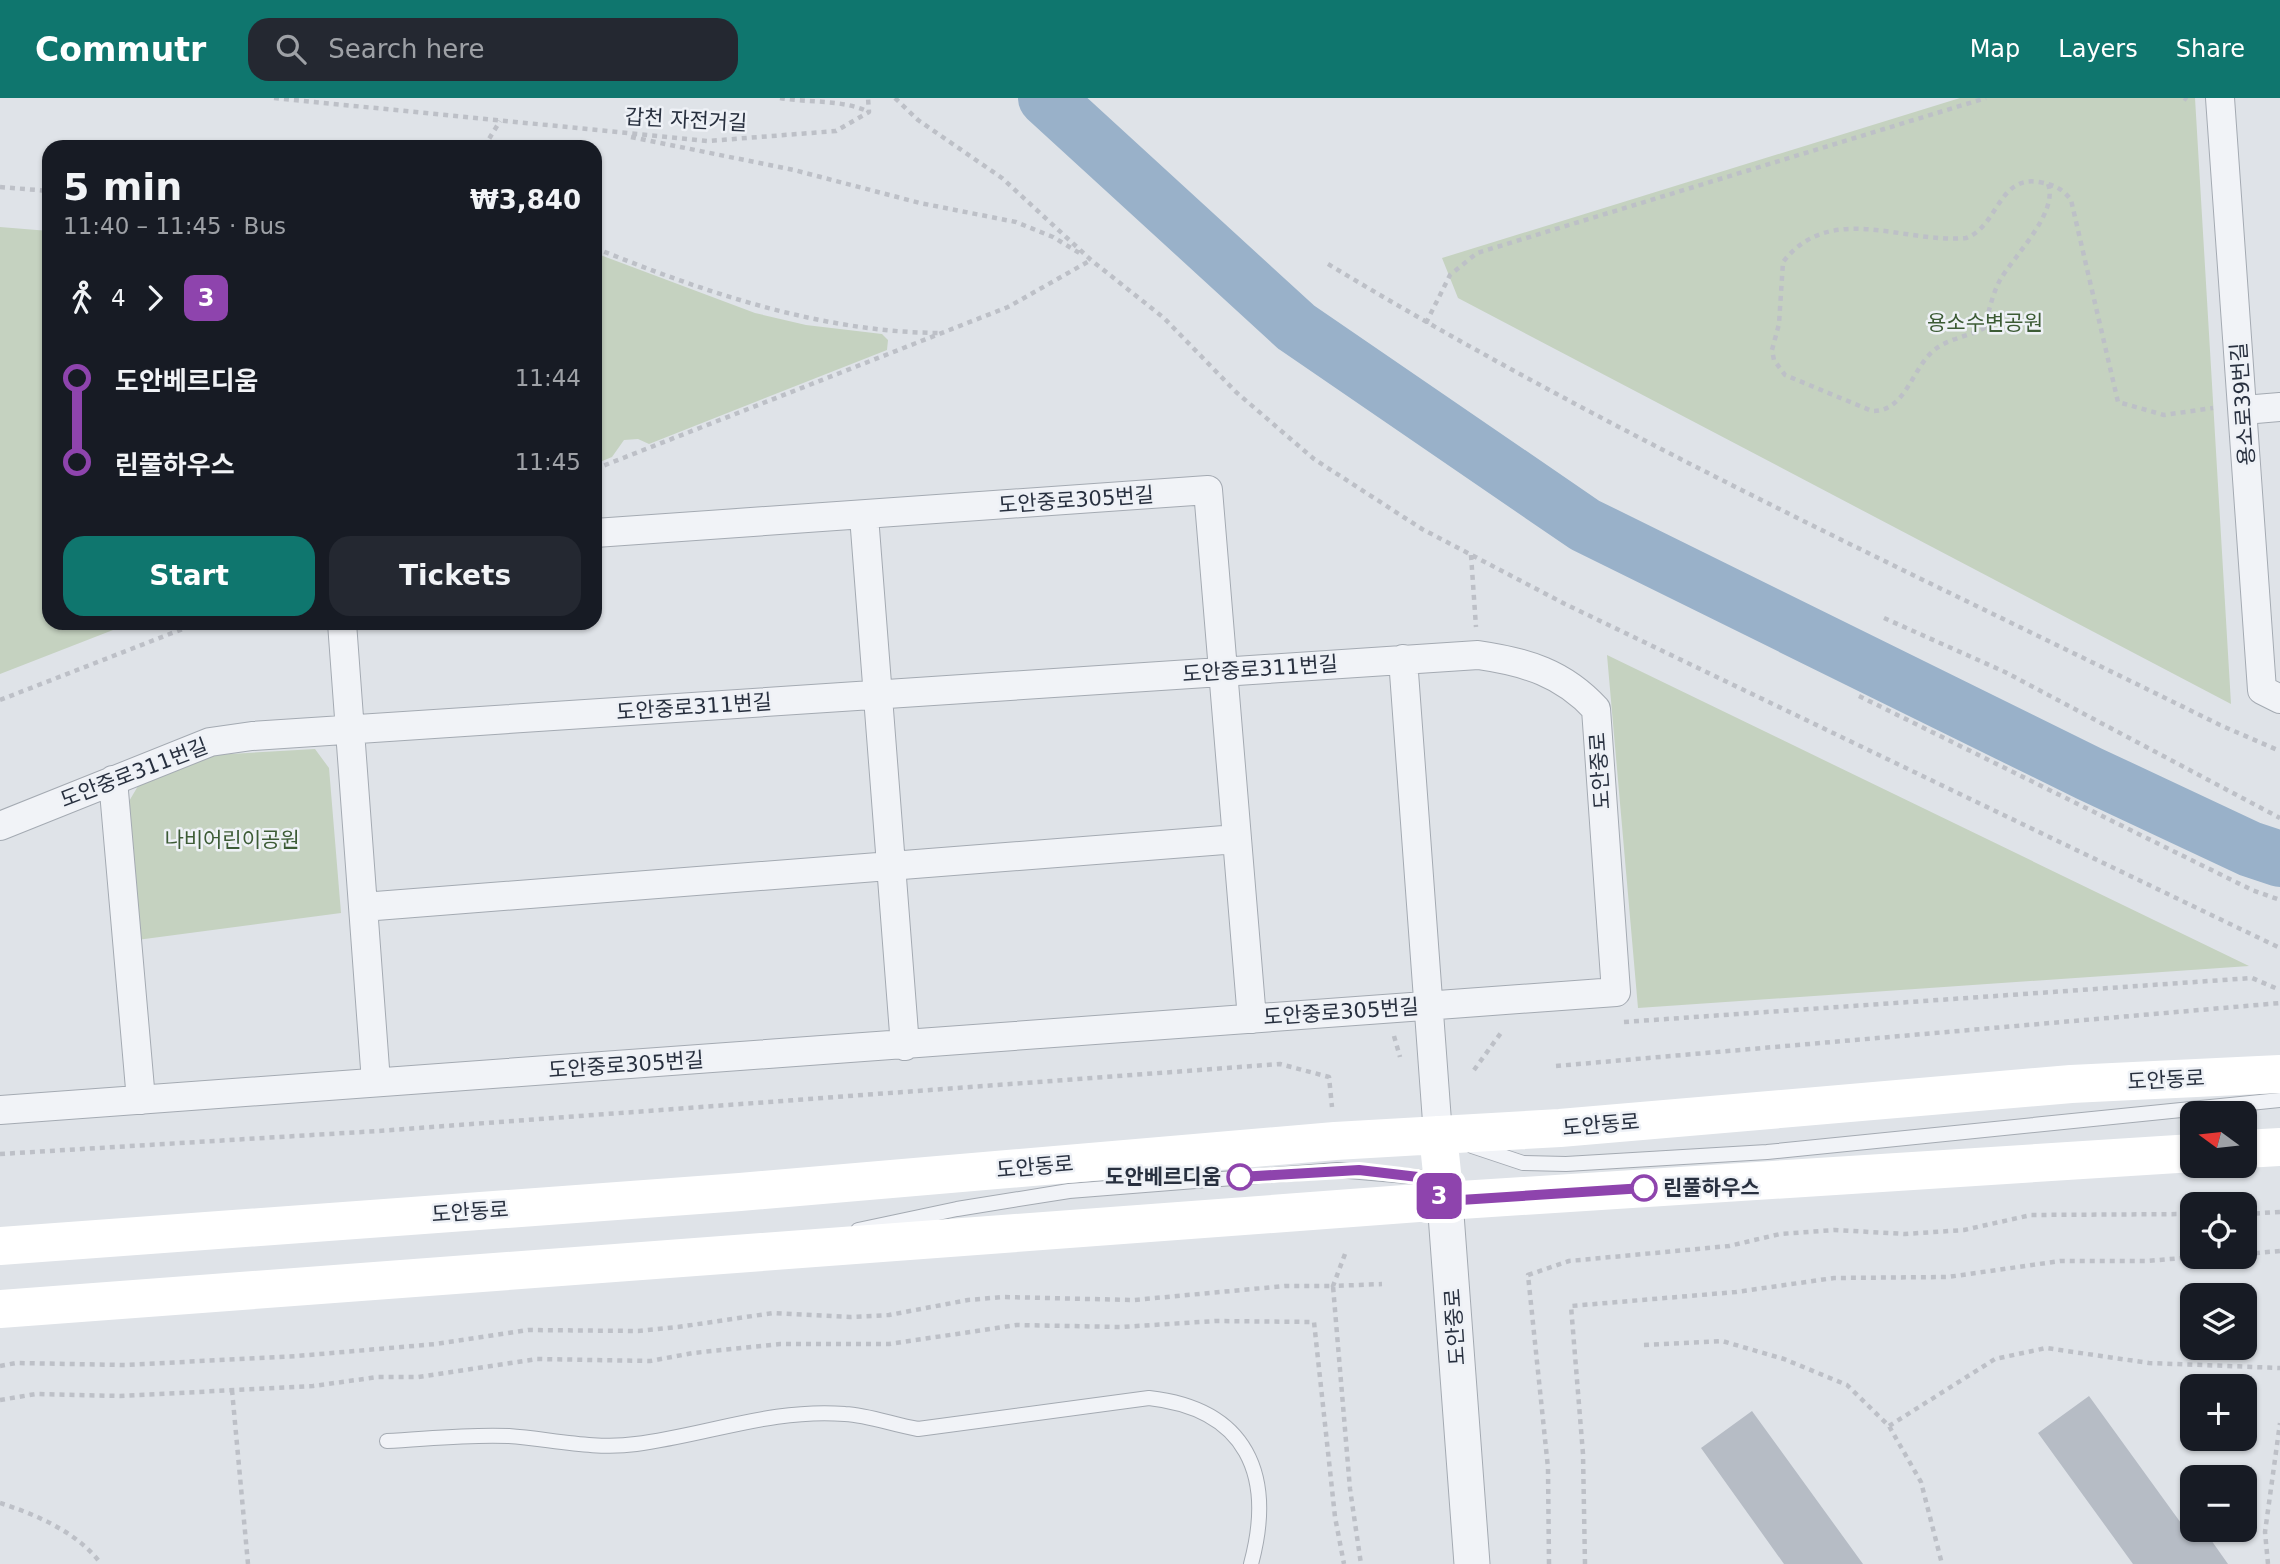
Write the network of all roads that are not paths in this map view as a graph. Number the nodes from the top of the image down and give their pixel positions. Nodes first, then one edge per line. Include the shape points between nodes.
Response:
1 (2220, 98) edge
2 (2280, 407) edge
3 (2244, 410) junction
4 (864, 516) junction
5 (602, 533) edge
6 (343, 630) edge
7 (1403, 659) junction
8 (1223, 671) junction
9 (878, 694) junction
10 (2280, 699) edge
11 (350, 730) junction
12 (113, 780) junction
13 (0, 826) edge
14 (1237, 839) junction
15 (891, 866) junction
16 (363, 906) junction
17 (1430, 1006) junction
18 (1252, 1019) junction
19 (905, 1046) junction
20 (2280, 1074) edge
21 (376, 1082) junction
22 (141, 1100) junction
23 (2280, 1100) edge
24 (0, 1110) edge
25 (1438, 1135) junction
26 (2280, 1147) edge
27 (2258, 1148) edge
28 (2180, 1154) edge
29 (1445, 1201) junction
30 (0, 1246) edge
31 (0, 1309) edge
32 (387, 1441) dead end
33 (1251, 1564) edge
34 (1472, 1564) edge

1 - 3 street, 용소로39번길
2 - 3 street
3 - 10 street, 용소로39번길 via 2262,690
4 - 5 street, 도안중로305번길
4 - 8 street, 도안중로305번길 via 1208,490
4 - 9 street
6 - 11 street
7 - 8 street, 도안중로311번길
7 - 17 street, 도안중로
7 - 17 street, 도안중로 via 1478,656 1519,661 1576,687 1596,709 1616,992
8 - 9 street, 도안중로311번길
8 - 14 street, 도안중로305번길
9 - 11 street, 도안중로311번길
9 - 15 street
11 - 12 street, 도안중로311번길 via 210,743
11 - 16 street
12 - 13 street, 도안중로311번길
12 - 22 street
14 - 15 street
14 - 18 street, 도안중로305번길
15 - 16 street
15 - 19 street
16 - 21 street
17 - 18 street, 도안중로305번길
17 - 25 street, 도안중로
18 - 19 street, 도안중로305번길
19 - 21 street, 도안중로305번길
20 - 25 main road, 도안동로 via 2071,1084
21 - 22 street, 도안중로305번길
22 - 24 street, 도안중로305번길
23 - 25 lane via 1768,1152 1566,1164 1523,1163
25 - 29 main road, 도안중로
25 - 30 main road, 도안동로
26 - 27 main road
28 - 29 main road
29 - 31 main road
29 - 34 street, 도안중로
32 - 33 lane via 505,1436 614,1446 811,1413 848,1414 918,1429 1149,1398 1176,1401 1215,1419 1243,1447 1257,1472 1259,1537

